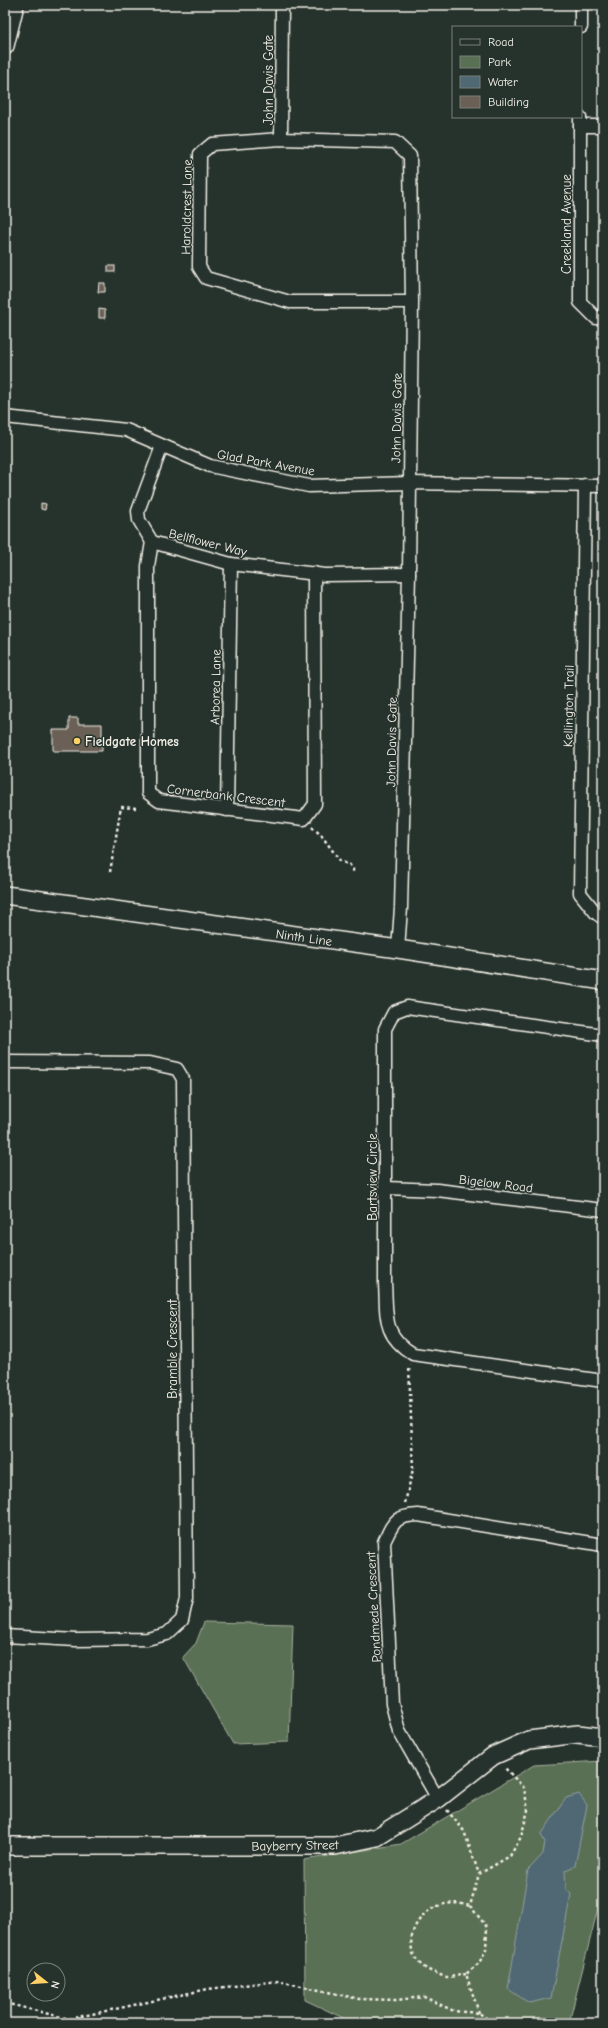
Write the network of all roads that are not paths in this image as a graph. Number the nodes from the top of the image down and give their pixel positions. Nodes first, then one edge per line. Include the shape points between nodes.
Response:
1 (15, 5) edge
2 (282, 5) edge
3 (581, 5) edge
4 (581, 26) edge
5 (5, 46) edge
6 (580, 121) edge
7 (603, 126) edge
8 (281, 139) junction
9 (412, 302) junction
10 (603, 317) edge
11 (5, 417) edge
12 (162, 446) junction
13 (410, 483) junction
14 (585, 485) junction
15 (603, 486) edge
16 (152, 542) junction
17 (231, 564) junction
18 (314, 573) junction
19 (409, 574) junction
20 (227, 810) junction
21 (5, 895) edge
22 (603, 918) edge
23 (398, 949) junction
24 (603, 981) edge
25 (603, 1035) edge
26 (5, 1062) edge
27 (386, 1188) junction
28 (603, 1210) edge
29 (603, 1381) edge
30 (603, 1545) edge
31 (5, 1636) edge
32 (603, 1737) edge
33 (438, 1799) junction
34 (5, 1846) edge

1 - 5 street
2 - 8 street, John Davis Gate
3 - 4 street
6 - 7 street
6 - 10 street, Creekland Avenue via 580,302 596,318
8 - 9 street, John Davis Gate via 396,142 410,156
8 - 9 street, Haroldcrest Lane via 212,144 200,154 199,267 206,278 290,302
9 - 13 street, John Davis Gate
11 - 12 street, Glad Park Avenue via 126,430
12 - 13 street, Glad Park Avenue via 210,466 309,486
12 - 16 street, Bellflower Way via 138,511 139,520
13 - 14 street, Glad Park Avenue
13 - 19 street, John Davis Gate
14 - 15 street, Glad Park Avenue
14 - 22 street, Kellington Trail via 580,893
16 - 17 street, Bellflower Way
16 - 20 street, Cornerbank Crescent via 148,566 148,794 159,801
17 - 18 street, Bellflower Way
17 - 20 street, Arborea Lane
18 - 19 street, Bellflower Way
18 - 20 street, Cornerbank Crescent via 315,804 304,819
19 - 23 street, John Davis Gate
21 - 23 street, Ninth Line
23 - 24 street, Ninth Line
25 - 27 street, Bartsview Circle via 407,1007 394,1012 385,1029
26 - 31 street, Bramble Crescent via 150,1063 177,1069 183,1079 186,1582 182,1620 168,1634 139,1640
27 - 28 street, Bigelow Road via 437,1190
27 - 29 street, Bartsview Circle via 387,1320 391,1334 400,1346 413,1354
30 - 33 street, Pondmede Crescent via 418,1515 403,1516 392,1526 384,1542 392,1704 399,1731
32 - 33 street, Bayberry Street via 578,1734 529,1740 493,1756
33 - 34 street, Bayberry Street via 377,1837 335,1846

